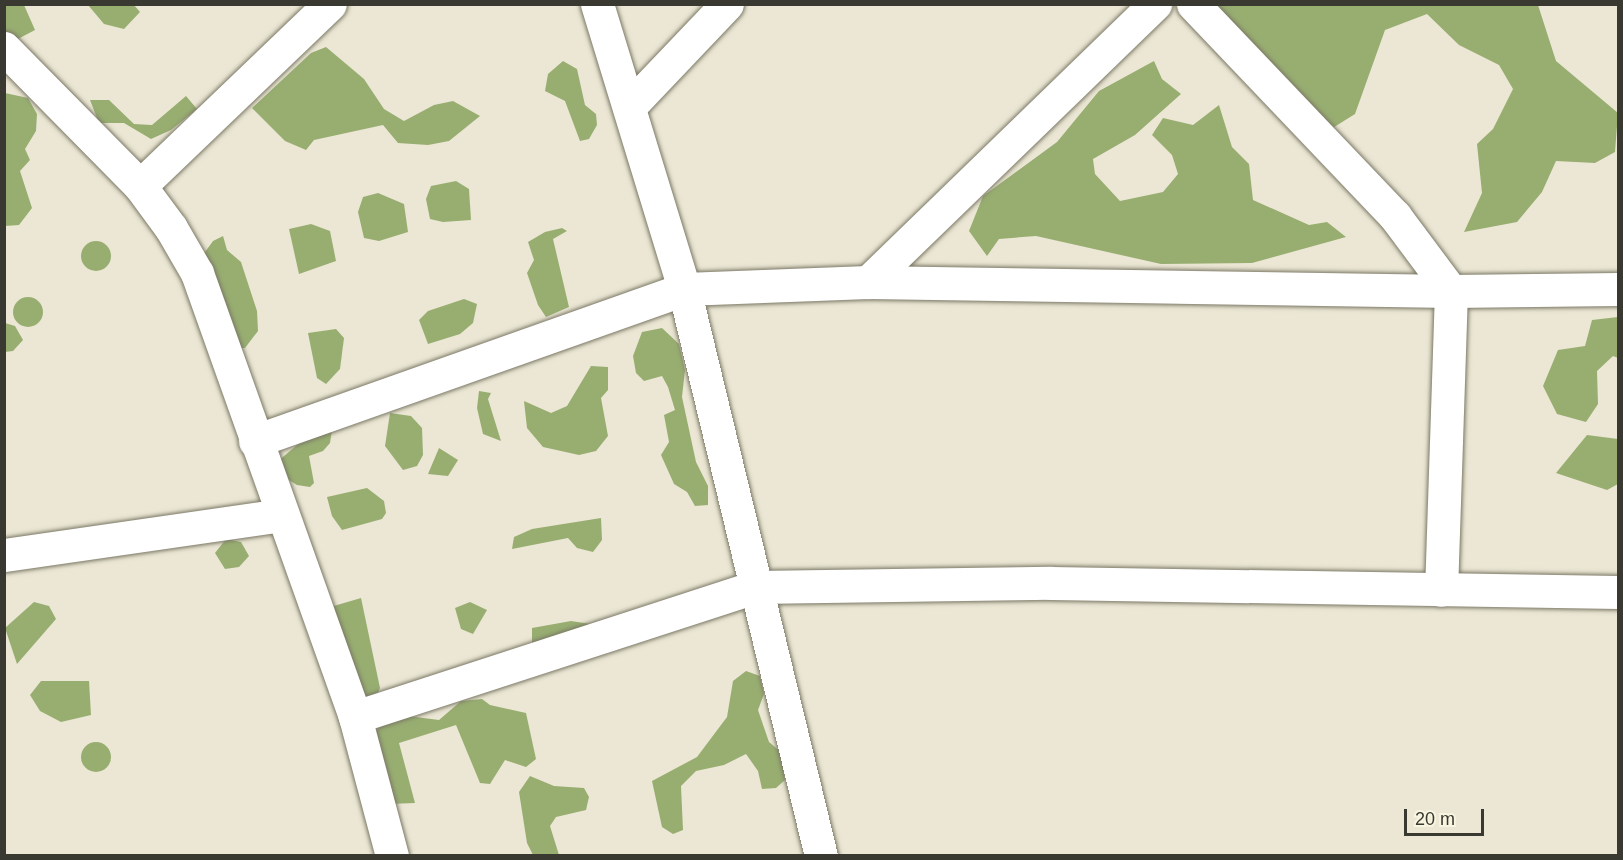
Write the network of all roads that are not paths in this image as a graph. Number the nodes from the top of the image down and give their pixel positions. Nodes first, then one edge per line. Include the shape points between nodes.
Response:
1 (330, 4) edge
2 (597, 4) edge
3 (727, 4) edge
4 (1155, 4) edge
5 (1193, 4) edge
6 (4, 48) edge
7 (18, 78) edge
8 (629, 107) junction
9 (140, 186) junction
10 (868, 282) junction
11 (684, 289) junction
12 (1618, 290) edge
13 (1451, 291) junction
14 (255, 441) junction
15 (282, 515) junction
16 (4, 555) edge
17 (755, 587) junction
18 (1441, 590) junction
19 (1618, 592) edge
20 (355, 717) junction
21 (392, 855) edge
22 (821, 855) edge

1 - 9 street
2 - 8 street
3 - 8 street
4 - 10 street
5 - 13 street via 1395,216
6 - 7 street
7 - 9 street
8 - 11 street
9 - 14 street via 197,273
10 - 11 street
10 - 13 street
11 - 14 street
11 - 17 street
12 - 13 street
13 - 18 street
14 - 15 street
15 - 16 street
15 - 20 street
17 - 18 street via 1052,583
17 - 20 street
17 - 22 street
18 - 19 street
20 - 21 street

